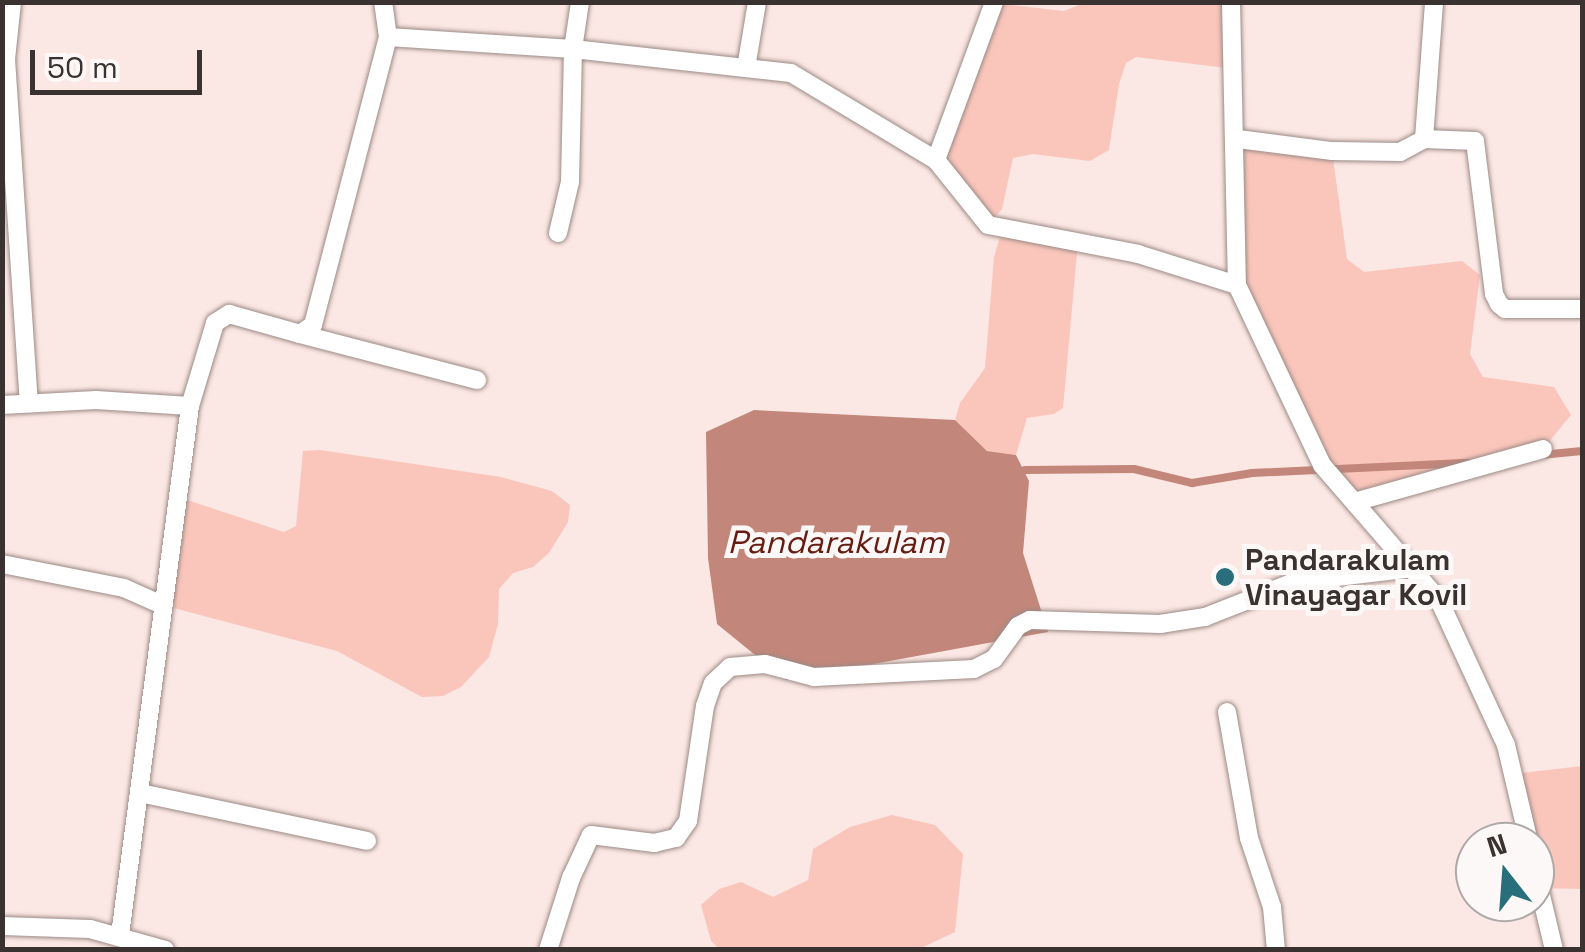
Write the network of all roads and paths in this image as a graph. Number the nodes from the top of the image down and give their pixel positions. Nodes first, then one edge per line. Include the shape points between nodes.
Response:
1 (12, 2) edge
2 (383, 2) edge
3 (580, 2) edge
4 (757, 2) edge
5 (994, 2) edge
6 (1231, 2) edge
7 (1434, 2) edge
8 (388, 37) junction
9 (573, 49) junction
10 (4, 59) edge
11 (746, 68) junction
12 (1238, 139) junction
13 (1424, 139) junction
14 (936, 160) junction
15 (558, 233) dead end
16 (1237, 286) junction
17 (1582, 309) edge
18 (300, 334) junction
19 (477, 380) dead end
20 (29, 401) junction
21 (2, 405) edge
22 (190, 406) junction
23 (1543, 449) dead end
24 (1358, 502) junction
25 (2, 564) edge
26 (1413, 568) junction
27 (162, 605) junction
28 (1227, 712) dead end
29 (140, 793) junction
30 (1523, 822) edge
31 (367, 842) dead end
32 (1547, 922) edge
33 (2, 926) edge
34 (120, 936) junction
35 (164, 950) edge
36 (548, 950) edge
37 (1276, 950) edge
38 (1554, 950) edge

1 - 10 street
2 - 8 street
3 - 9 street
4 - 11 street
5 - 14 street
6 - 12 street
7 - 13 street
8 - 9 street
8 - 18 street via 313,325
9 - 11 street
9 - 15 street via 570,182
10 - 20 street
11 - 14 street via 791,72
12 - 13 street via 1383,152 1400,152
12 - 16 street
13 - 17 street via 1475,141 1499,304
14 - 16 street via 988,226 1138,254
16 - 24 street via 1322,465
18 - 19 street
18 - 22 street via 229,314 215,323
20 - 21 street
20 - 22 street
22 - 27 street
23 - 24 street
24 - 26 street
25 - 27 street via 124,588
26 - 30 street via 1440,600 1506,745
26 - 36 street via 1294,582 1205,618 1160,624 1030,620 994,660 974,668 814,677 765,664 730,667 713,683 704,706 688,821 676,838 654,843 591,835
27 - 29 street
28 - 37 street
29 - 31 street
29 - 34 street
32 - 38 street
33 - 34 street via 90,928
34 - 35 street

